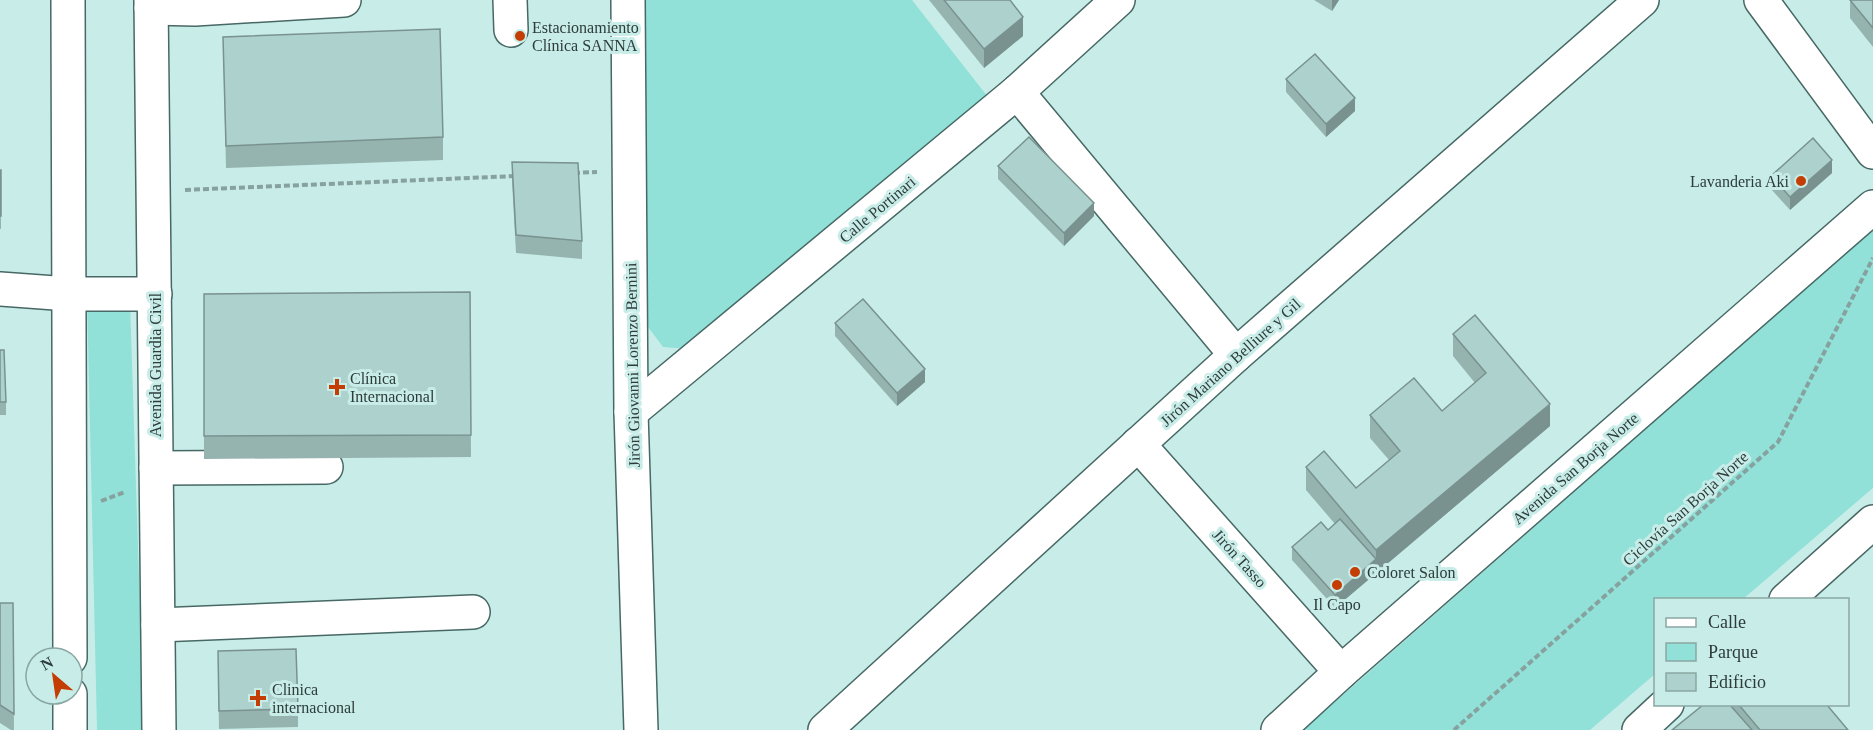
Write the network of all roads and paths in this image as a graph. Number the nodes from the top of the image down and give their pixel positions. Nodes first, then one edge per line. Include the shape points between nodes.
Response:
1 (68, 0) edge
2 (344, 0) edge
3 (628, 0) edge
4 (1118, 0) edge
5 (1642, 0) edge
6 (1761, 0) edge
7 (151, 4) edge
8 (1017, 92) junction
9 (1873, 152) edge
10 (630, 171) junction
11 (571, 174) edge
12 (523, 176) edge
13 (154, 191) junction
14 (1873, 207) edge
15 (1873, 258) edge
16 (0, 289) edge
17 (69, 294) junction
18 (155, 294) junction
19 (1236, 355) junction
20 (631, 412) junction
21 (1138, 444) junction
22 (326, 467) dead end
23 (156, 475) junction
24 (69, 512) junction
25 (1873, 522) edge
26 (1788, 598) edge
27 (473, 612) dead end
28 (158, 625) junction
29 (70, 646) edge
30 (1341, 672) junction
31 (70, 706) edge
32 (1666, 706) edge
33 (70, 730) edge
34 (159, 730) edge
35 (641, 730) edge
36 (825, 730) edge
37 (1278, 730) edge
38 (1454, 730) edge
39 (1639, 730) edge

1 - 17 street
2 - 7 street via 195,9
3 - 10 street, Jirón Giovanni Lorenzo Bernini
4 - 8 street, Calle Portinari
5 - 19 street, Jirón Mariano Belliure y Gil
6 - 9 street
7 - 13 street, Avenida Guardia Civil
8 - 19 street
8 - 20 street, Calle Portinari
10 - 11 path
10 - 20 street, Jirón Giovanni Lorenzo Bernini
12 - 13 path
13 - 18 street, Avenida Guardia Civil
14 - 30 street, Avenida San Borja Norte
15 - 38 path, Ciclovía San Borja Norte via 1778,442
16 - 17 street
17 - 18 street
17 - 24 street
18 - 23 street, Avenida Guardia Civil
19 - 21 street, Jirón Mariano Belliure y Gil
20 - 35 street, Jirón Giovanni Lorenzo Bernini
21 - 30 street, Jirón Tasso
21 - 36 street, Jirón Mariano Belliure y Gil
22 - 23 street
23 - 24 path
23 - 28 street, Avenida Guardia Civil
24 - 29 street
25 - 26 street
27 - 28 street
28 - 34 street, Avenida Guardia Civil
30 - 37 street, Avenida San Borja Norte
31 - 33 street
32 - 39 street

